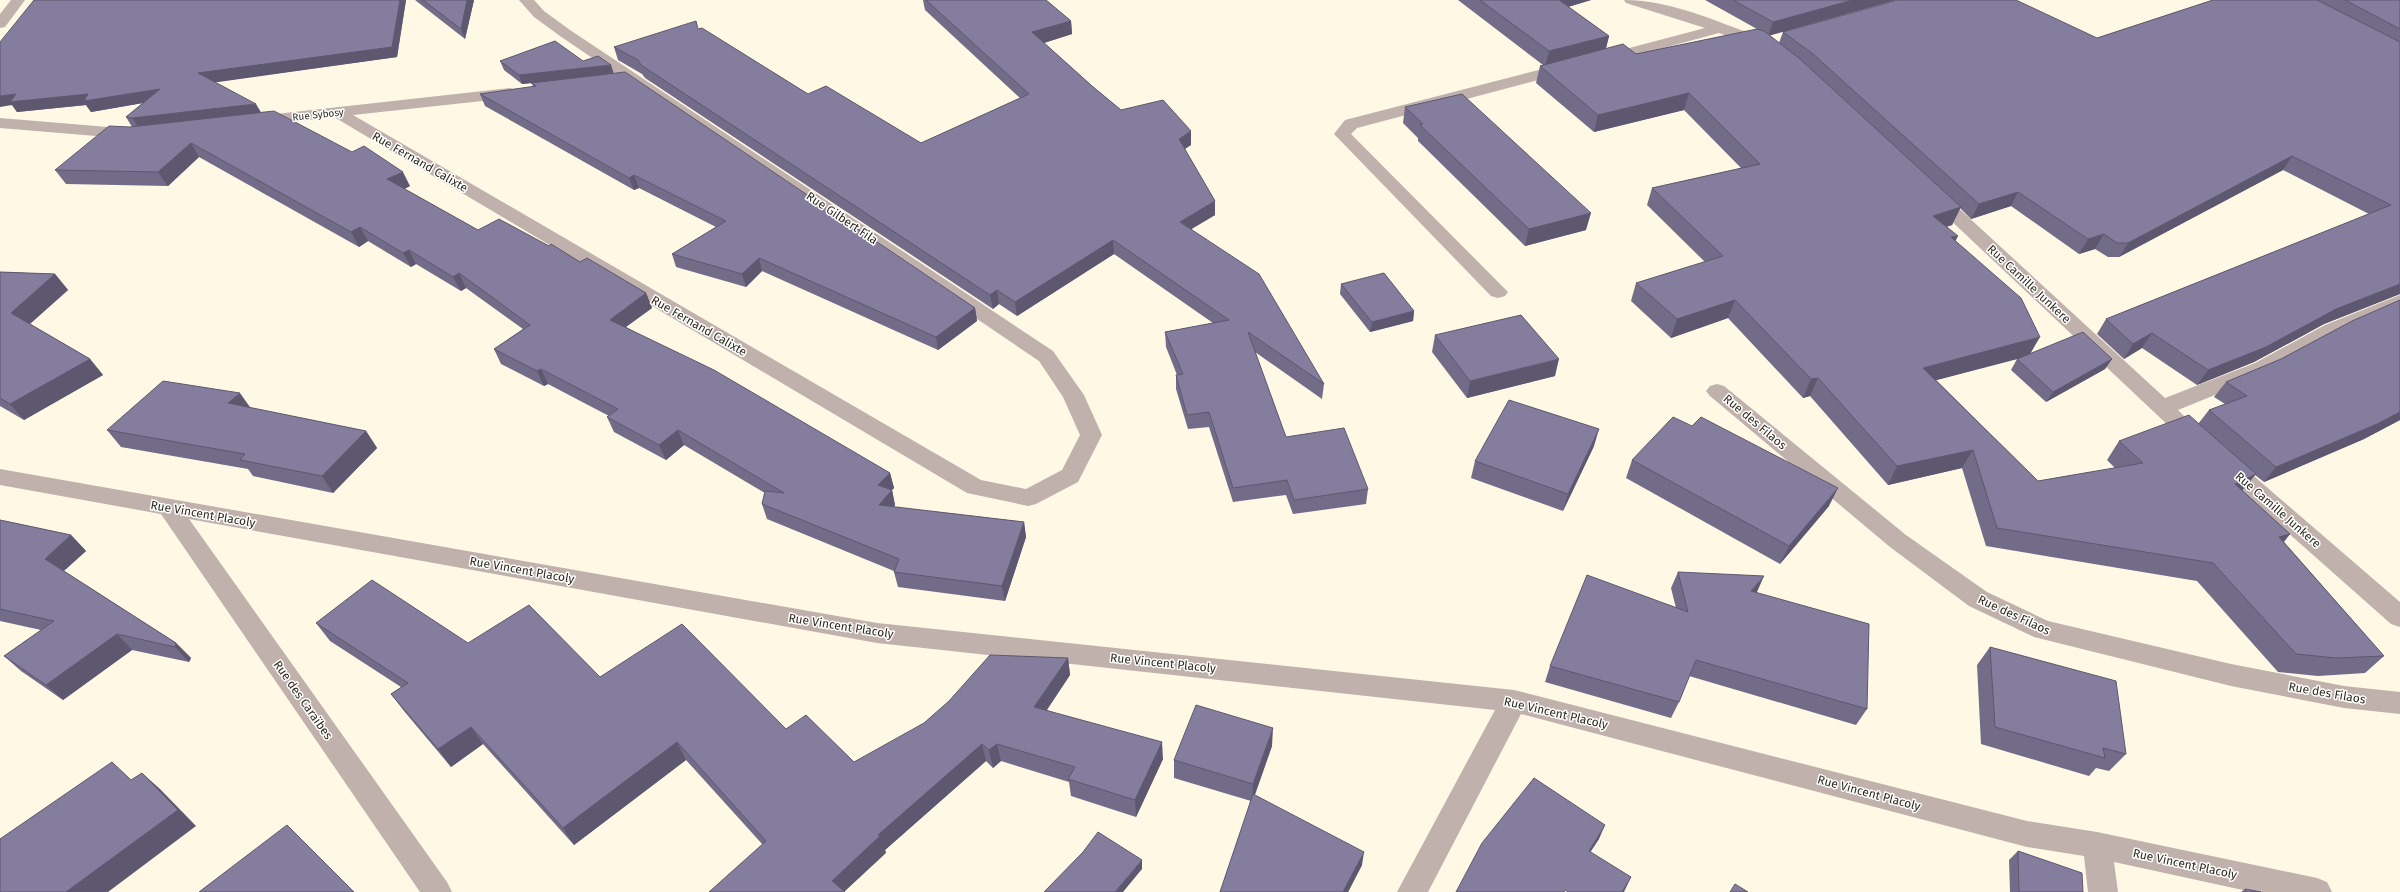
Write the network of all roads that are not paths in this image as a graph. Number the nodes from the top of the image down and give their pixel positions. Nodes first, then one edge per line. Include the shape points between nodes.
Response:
1 (18, 0) edge
2 (526, 0) edge
3 (1632, 0) edge
4 (0, 24) edge
5 (1720, 28) junction
6 (1773, 45) edge
7 (636, 78) junction
8 (612, 81) edge
9 (526, 91) edge
10 (336, 112) junction
11 (0, 123) edge
12 (242, 123) edge
13 (147, 134) edge
14 (1924, 185) edge
15 (1498, 292) dead end
16 (2400, 301) edge
17 (1717, 391) dead end
18 (2162, 408) junction
19 (1070, 476) joint
20 (0, 477) edge
21 (169, 508) junction
22 (2400, 617) edge
23 (1514, 701) junction
24 (2400, 703) edge
25 (2097, 844) junction
26 (437, 892) edge
27 (1412, 892) edge
28 (2103, 892) edge
29 (2317, 892) edge

1 - 4 street
2 - 7 street, Rue Gilbert Fila via 539,14 565,33
3 - 5 street
5 - 6 street
5 - 15 street via 1351,124 1342,134
7 - 8 street
7 - 19 street, Rue Gilbert Fila via 1046,356 1073,395 1091,435
9 - 10 street, Rue Sybosy
10 - 12 street, Rue Sybosy
10 - 19 street, Rue Fernand Calixte via 975,487 1028,498
11 - 13 street
14 - 18 street, Rue Camille Junkere
16 - 18 street via 2332,330 2262,368
17 - 24 street, Rue des Filaos via 1898,541 1978,599 2043,630 2246,678 2344,697
18 - 22 street, Rue Camille Junkere
20 - 21 street, Rue Vincent Placoly
21 - 23 street, Rue Vincent Placoly via 877,633
21 - 26 street, Rue des Caraïbes
23 - 25 street, Rue Vincent Placoly via 2027,834
23 - 27 street
25 - 28 street
25 - 29 street, Rue Vincent Placoly

